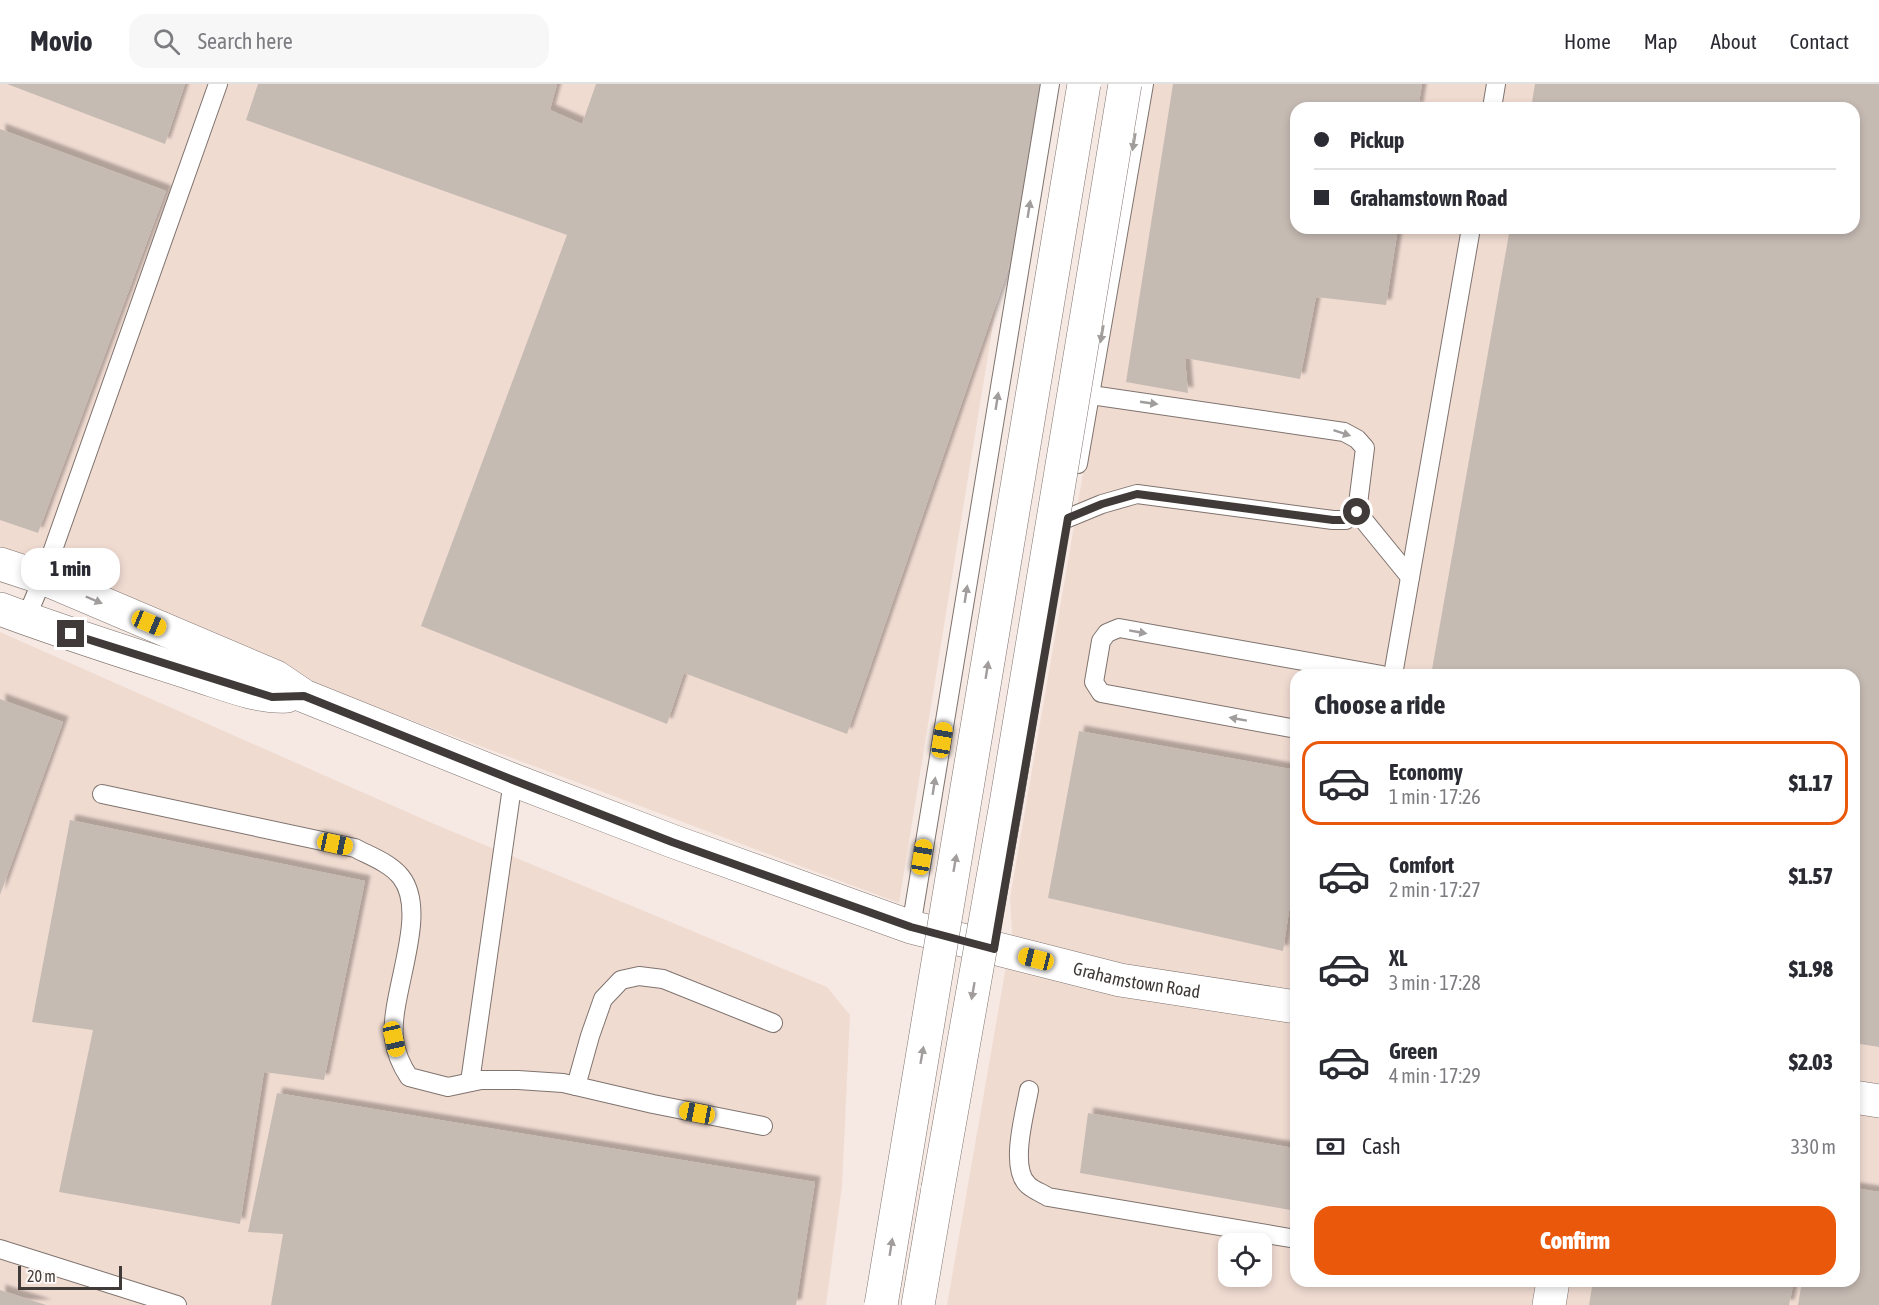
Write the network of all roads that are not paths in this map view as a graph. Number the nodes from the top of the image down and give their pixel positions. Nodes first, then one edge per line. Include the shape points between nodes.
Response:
1 (218, 84) edge
2 (1050, 84) edge
3 (1084, 84) edge
4 (1125, 84) edge
5 (1144, 84) edge
6 (1496, 84) edge
7 (1493, 102) edge
8 (1470, 234) edge
9 (1091, 395) junction
10 (1357, 512) junction
11 (1068, 518) junction
12 (0, 564) edge
13 (1410, 577) junction
14 (43, 578) junction
15 (13, 614) edge
16 (1348, 669) edge
17 (1394, 669) edge
18 (304, 696) junction
19 (1290, 728) edge
20 (513, 780) junction
21 (102, 794) dead end
22 (911, 927) junction
23 (994, 949) junction
24 (1290, 1006) edge
25 (773, 1023) dead end
26 (470, 1082) junction
27 (576, 1086) junction
28 (1029, 1090) dead end
29 (1860, 1098) edge
30 (1879, 1101) edge
31 (763, 1126) dead end
32 (1290, 1238) edge
33 (0, 1249) edge
34 (1551, 1287) edge
35 (177, 1305) edge
36 (881, 1305) edge
37 (918, 1305) edge
38 (1549, 1305) edge

1 - 14 lane
22 -> 2 lane
36 -> 3 main road, bridge
4 -> 37 main road, bridge via 1004,816
5 -> 9 lane
6 - 7 lane
8 - 13 lane
9 -> 10 lane via 1344,432 1365,448
9 - 11 lane
10 - 11 lane via 1346,520 1333,520 1137,494
10 - 13 lane
11 - 23 lane
12 - 14 main road, Grahamstown Road
13 - 17 lane
14 - 15 lane
14 -> 18 main road, Grahamstown Road via 276,677
15 - 18 main road, Grahamstown Road via 272,697
19 -> 16 lane via 1101,693 1094,682 1101,640 1119,628
18 - 20 main road, Grahamstown Road
20 - 22 main road, Grahamstown Road via 672,842
20 - 26 lane
21 - 26 lane via 355,848 384,862 401,877 412,910 394,1014 399,1061 409,1077 448,1087
22 - 23 main road, Grahamstown Road
23 - 24 main road, Grahamstown Road via 1120,980
25 - 27 lane via 663,979 639,976 621,980 603,999
26 - 27 lane via 518,1080
27 - 31 lane
28 - 32 lane via 1018,1162 1028,1185 1048,1197
29 - 30 main road
33 - 35 lane
34 - 38 main road

